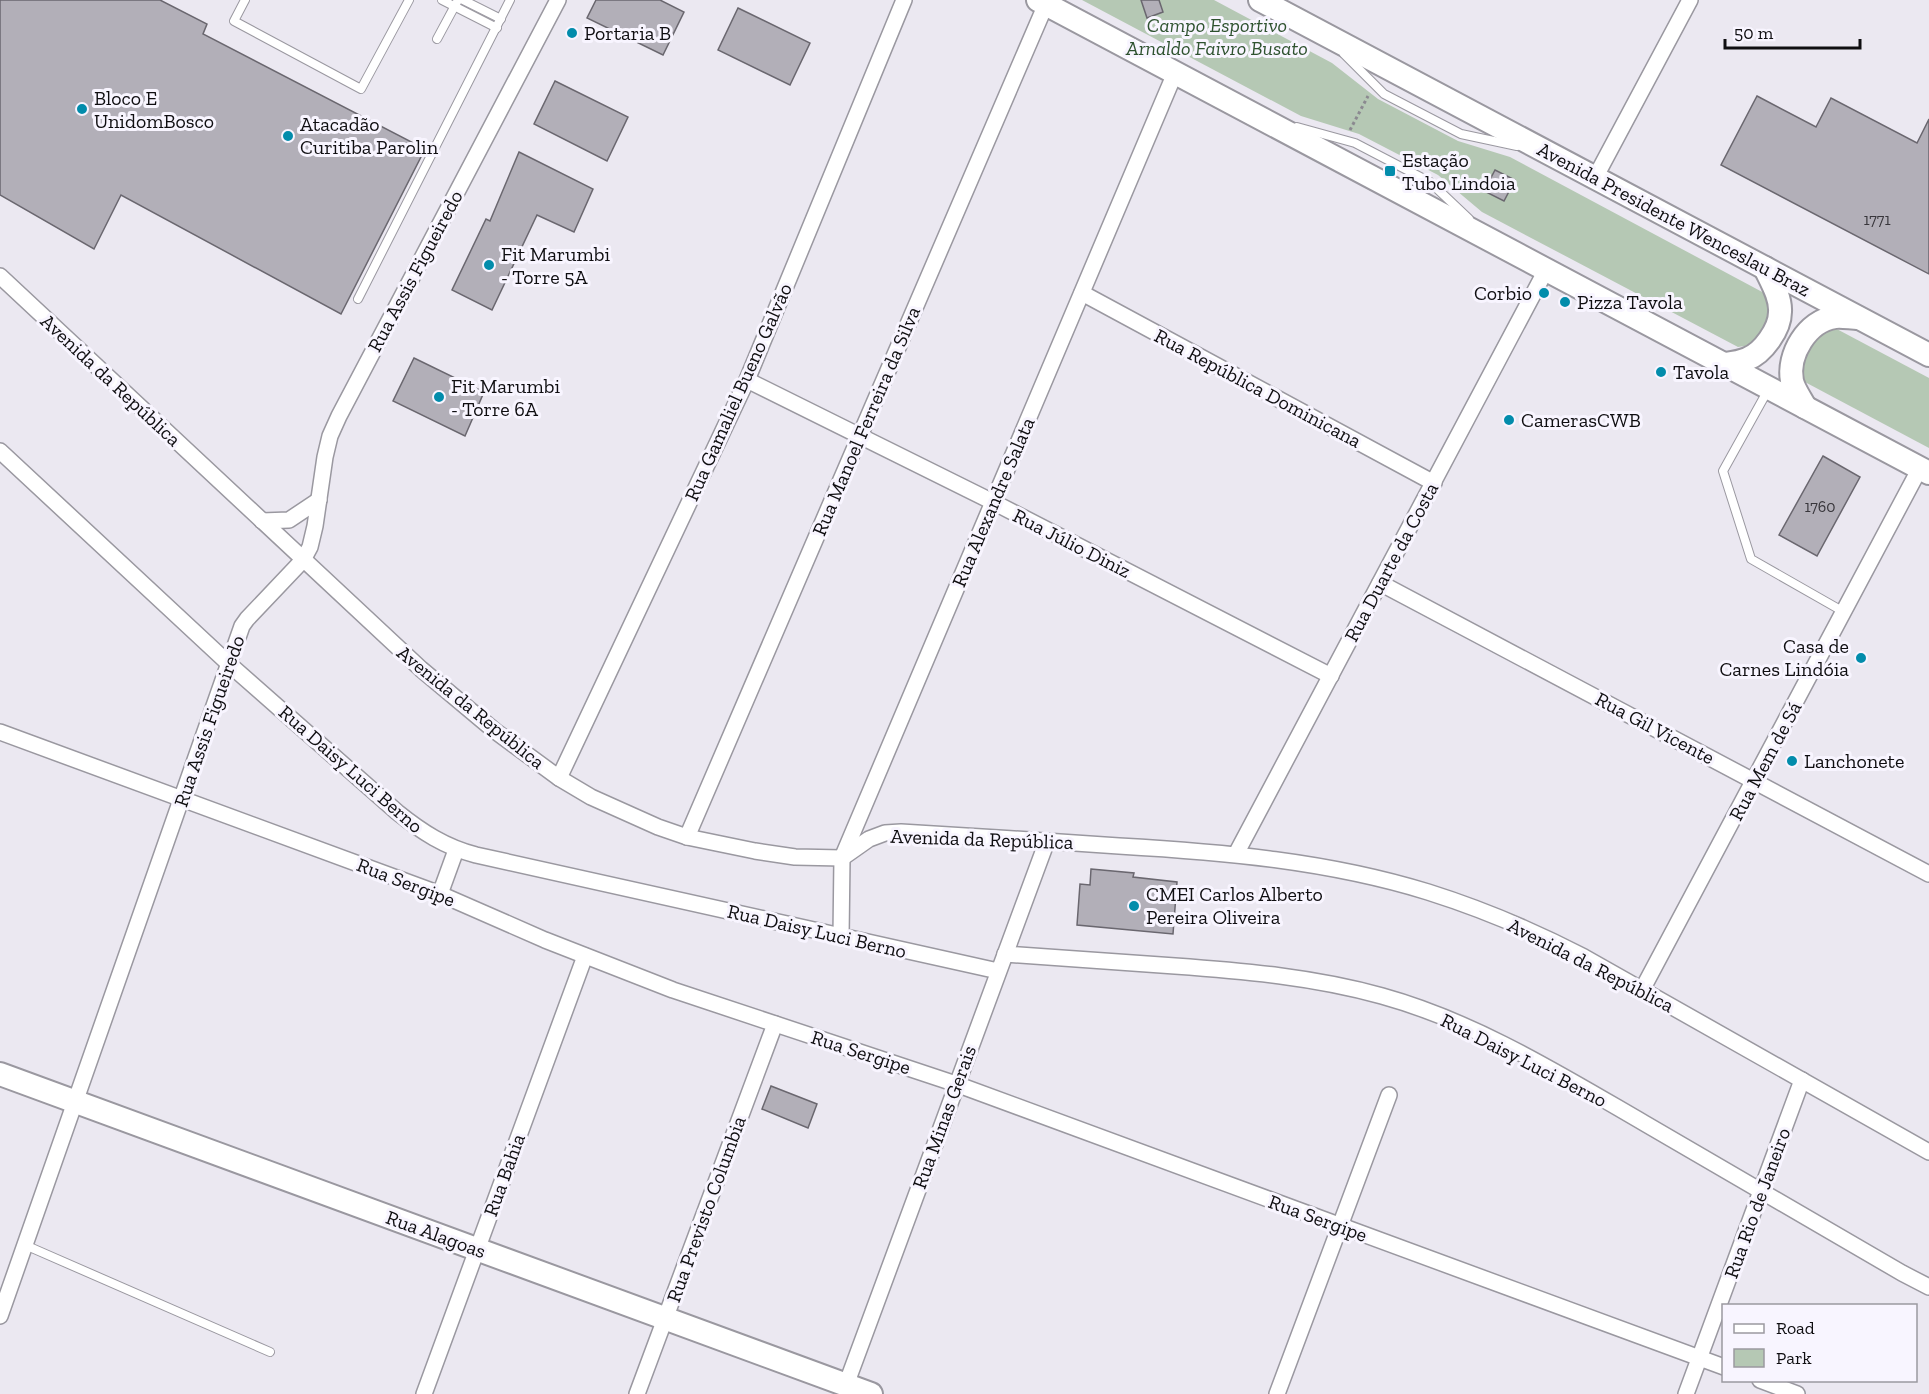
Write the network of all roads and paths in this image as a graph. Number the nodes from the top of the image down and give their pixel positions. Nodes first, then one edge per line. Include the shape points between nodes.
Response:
1 (245, 0) edge
2 (409, 0) edge
3 (442, 0) edge
4 (510, 0) edge
5 (558, 0) edge
6 (904, 0) edge
7 (1260, 0) edge
8 (1690, 0) edge
9 (459, 2) edge
10 (1042, 2) edge
11 (501, 19) junction
12 (496, 28) junction
13 (1325, 34) junction
14 (437, 39) dead end
15 (1175, 73) junction
16 (1374, 84) junction
17 (1253, 114) junction
18 (1344, 140) junction
19 (1548, 152) junction
20 (1595, 178) junction
21 (1497, 244) junction
22 (1765, 268) junction
23 (1546, 270) junction
24 (0, 276) edge
25 (1082, 293) junction
26 (358, 299) dead end
27 (1860, 318) junction
28 (1929, 355) edge
29 (1725, 364) junction
30 (747, 380) junction
31 (1769, 388) junction
32 (1805, 407) junction
33 (860, 436) junction
34 (0, 451) edge
35 (1925, 471) edge
36 (1434, 483) junction
37 (319, 500) junction
38 (993, 502) junction
39 (262, 521) junction
40 (303, 560) junction
41 (1380, 583) junction
42 (1844, 612) junction
43 (229, 664) junction
44 (1331, 676) junction
45 (0, 732) edge
46 (559, 778) junction
47 (1754, 781) junction
48 (182, 799) junction
49 (687, 837) junction
50 (1047, 841) junction
51 (456, 850) junction
52 (1236, 854) junction
53 (842, 858) junction
54 (1929, 874) edge
55 (440, 894) junction
56 (841, 937) junction
57 (1005, 954) junction
58 (585, 956) junction
59 (998, 971) junction
60 (1642, 990) junction
61 (775, 1024) junction
62 (0, 1074) edge
63 (1802, 1080) junction
64 (956, 1084) junction
65 (1389, 1095) dead end
66 (75, 1102) junction
67 (1929, 1152) edge
68 (1761, 1192) junction
69 (1341, 1226) junction
70 (25, 1245) junction
71 (477, 1249) junction
72 (1929, 1287) edge
73 (0, 1316) edge
74 (666, 1318) junction
75 (270, 1352) dead end
76 (1699, 1358) junction
77 (1722, 1366) edge
78 (1765, 1382) edge
79 (844, 1389) edge
80 (424, 1394) edge
81 (637, 1394) edge
82 (871, 1394) edge
83 (1277, 1394) edge
84 (1686, 1394) edge
85 (1797, 1394) edge

1 - 2 lane via 234,21 361,89
3 - 9 lane
4 - 11 lane
5 - 37 street, Rua Assis Figueiredo via 339,416 330,436
6 - 30 street, Rua Gamaliel Bueno Galvão
7 - 13 main road, Avenida Presidente Wenceslau Braz
8 - 20 street
9 - 11 lane
9 - 12 lane
9 - 14 lane
10 - 15 main road
10 - 33 street, Rua Manoel Ferreira da Silva
11 - 12 lane
12 - 26 lane
13 - 16 lane
13 - 19 main road, Avenida Presidente Wenceslau Braz
15 - 17 main road
15 - 25 street, Rua Alexandre Salata
16 - 18 path
16 - 19 lane via 1384,94 1461,134
17 - 18 lane
17 - 21 main road
18 - 21 lane via 1430,182
19 - 20 main road, Avenida Presidente Wenceslau Braz
20 - 22 main road, Avenida Presidente Wenceslau Braz
21 - 23 main road
22 - 27 main road, Avenida Presidente Wenceslau Braz
22 - 29 main road via 1780,312 1775,331 1764,348 1748,359
23 - 29 main road
23 - 36 street, Rua Duarte da Costa
24 - 39 street, Avenida da República
25 - 36 street, Rua República Dominicana
25 - 38 street, Rua Alexandre Salata
27 - 28 main road, Avenida Presidente Wenceslau Braz
27 - 32 main road via 1833,317 1813,327 1799,343 1792,362 1792,383
29 - 31 main road
30 - 33 street, Rua Júlio Diniz
30 - 46 street, Rua Gamaliel Bueno Galvão
31 - 32 main road
31 - 42 lane via 1723,471 1751,560
32 - 35 main road
33 - 38 street, Rua Júlio Diniz
33 - 49 street, Rua Manoel Ferreira da Silva
34 - 43 street, Rua Daisy Luci Berno
35 - 42 street, Rua Mem de Sá
36 - 41 street, Rua Duarte da Costa
37 - 39 street via 289,520
37 - 40 street, Rua Assis Figueiredo via 313,537
38 - 44 street, Rua Júlio Diniz
38 - 53 street, Rua Alexandre Salata
39 - 40 street, Avenida da República
40 - 43 street, Rua Assis Figueiredo via 242,626
40 - 46 street, Avenida da República via 459,701
41 - 44 street, Rua Duarte da Costa
41 - 47 street, Rua Gil Vicente
42 - 47 street, Rua Mem de Sá
43 - 48 street, Rua Assis Figueiredo
43 - 51 street, Rua Daisy Luci Berno via 397,812 438,842
44 - 52 street, Rua Duarte da Costa
45 - 48 street, Rua Sergipe
46 - 49 street, Avenida da República via 624,813
47 - 54 street, Rua Gil Vicente
47 - 60 street, Rua Mem de Sá
48 - 55 street, Rua Sergipe
48 - 66 street, Rua Assis Figueiredo
49 - 53 street, Avenida da República via 795,857
50 - 52 street, Avenida da República
50 - 53 street, Avenida da República via 885,833
50 - 57 street, Rua Minas Gerais
51 - 55 street
51 - 56 street, Rua Daisy Luci Berno
52 - 60 street, Avenida da República via 1339,871 1428,892 1545,937
53 - 56 street, Rua Alexandre Salata
55 - 58 street, Rua Sergipe
56 - 59 street, Rua Daisy Luci Berno
57 - 59 street, Rua Minas Gerais
57 - 68 street, Rua Daisy Luci Berno via 1238,971 1334,984 1384,996 1475,1031 1530,1058
58 - 61 street, Rua Sergipe
58 - 71 street, Rua Bahia
59 - 64 street, Rua Minas Gerais
60 - 63 street, Avenida da República
61 - 64 street, Rua Sergipe
61 - 74 street, Rua Previsto Columbia
62 - 66 main road, Rua Alagoas
63 - 67 street, Avenida da República
63 - 68 street, Rua Rio de Janeiro
64 - 69 street, Rua Sergipe
64 - 79 street, Rua Minas Gerais
65 - 69 street
66 - 70 street, Rua Assis Figueiredo
66 - 71 main road, Rua Alagoas
68 - 72 street, Rua Daisy Luci Berno
68 - 76 street, Rua Rio de Janeiro
69 - 76 street, Rua Sergipe
69 - 83 street
70 - 73 street, Rua Assis Figueiredo
70 - 75 lane
71 - 74 main road, Rua Alagoas
71 - 80 street, Rua Bahia
74 - 79 main road, Rua Alagoas
74 - 81 street, Rua Previsto Columbia
76 - 77 street, Rua Sergipe
76 - 84 street, Rua Rio de Janeiro
78 - 85 street
79 - 82 main road, Rua Alagoas

